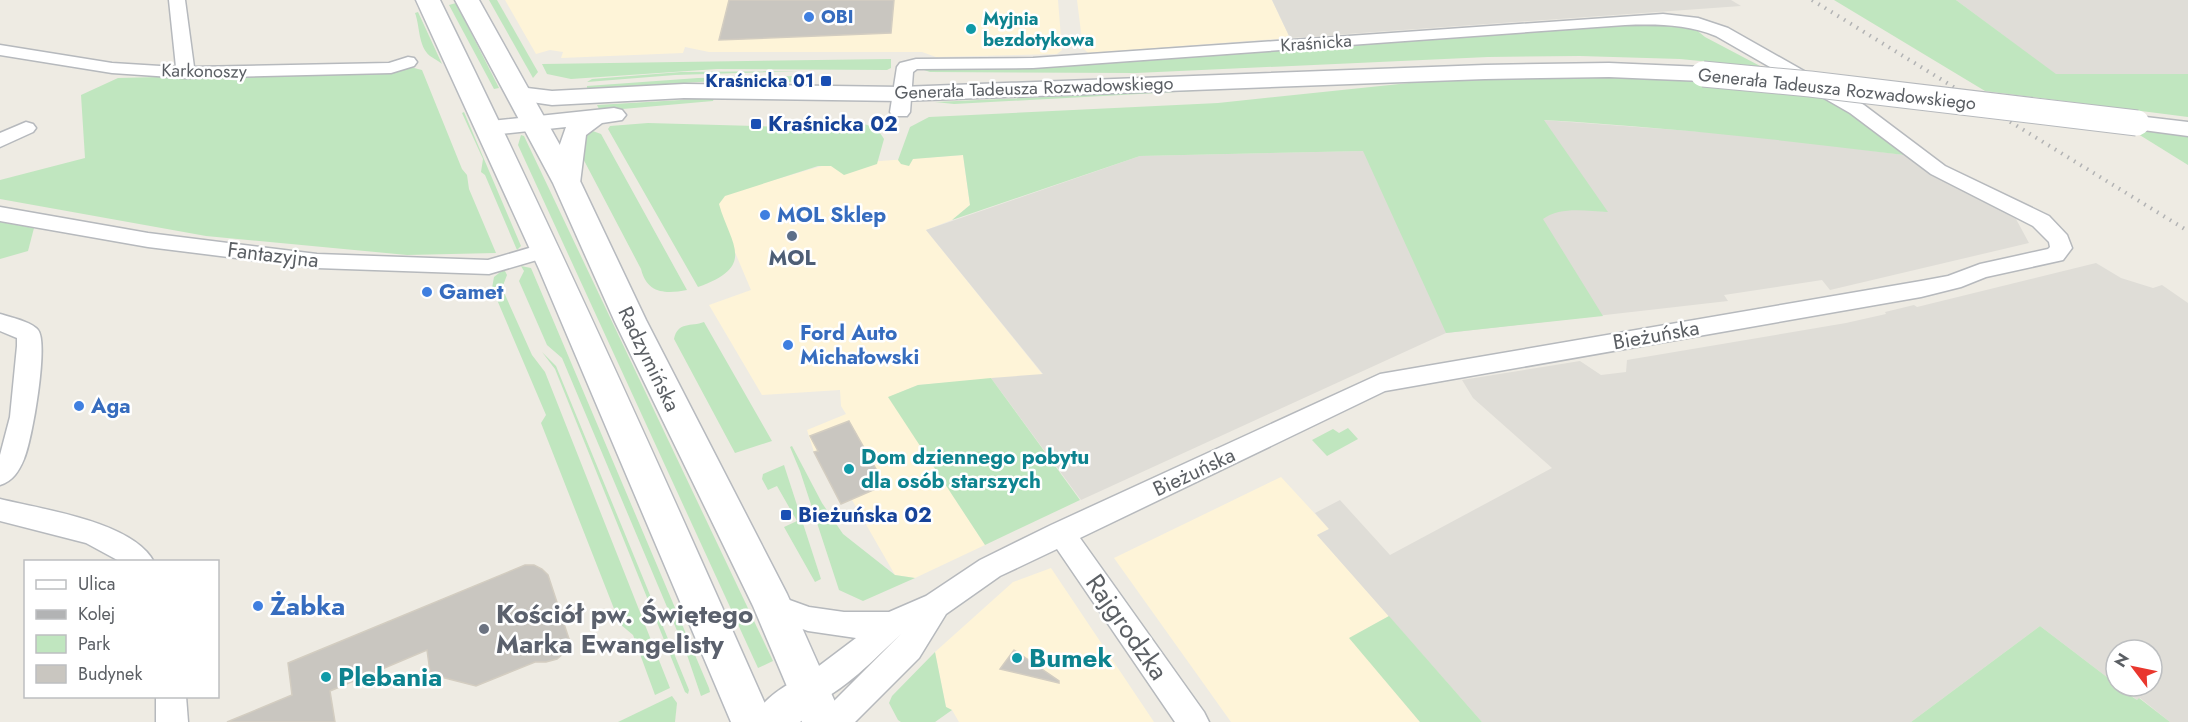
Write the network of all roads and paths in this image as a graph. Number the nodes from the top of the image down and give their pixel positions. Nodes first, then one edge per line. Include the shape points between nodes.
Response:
1 (177, 0) edge
2 (428, 0) edge
3 (467, 0) edge
4 (0, 50) edge
5 (1763, 54) joint
6 (408, 62) dead end
7 (186, 73) junction
8 (901, 103) junction
9 (589, 107) junction
10 (527, 111) junction
11 (491, 128) junction
12 (26, 129) dead end
13 (2188, 129) edge
14 (0, 141) edge
15 (567, 183) junction
16 (0, 214) edge
17 (546, 250) junction
18 (0, 321) edge
19 (0, 475) edge
20 (0, 510) edge
21 (1060, 533) junction
22 (139, 560) edge
23 (936, 605) junction
24 (772, 606) junction
25 (891, 625) junction
26 (171, 698) edge
27 (822, 712) edge
28 (172, 722) edge
29 (752, 722) edge
30 (770, 722) edge
31 (1193, 722) edge

1 - 7 street
2 - 11 main road
3 - 10 main road, Radzymińska
4 - 7 street, Karkonoszy via 112,68
5 - 8 street, Kraśnicka via 1699,22 1660,18 1043,62 916,64 904,72
5 - 21 street, Bieżuńska via 1857,109 1938,170 2041,221 2059,240 2061,248 2055,255 1921,289 1380,383
6 - 7 street, Karkonoszy via 391,68
8 - 9 street, Generała Tadeusza Rozwadowskiego via 700,110
8 - 13 street, Generała Tadeusza Rozwadowskiego, bridge via 1173,101 1485,72 1609,70 1810,84
9 - 10 street
9 - 10 street via 552,98
9 - 15 street via 575,132
10 - 11 street
10 - 15 main road, Radzymińska
11 - 17 main road
12 - 14 street
15 - 24 main road, Radzymińska via 630,320
16 - 17 street, Fantazyjna via 148,240 317,261 489,267
17 - 29 main road
18 - 19 street via 29,334 30,349 12,459
20 - 22 street via 106,539
21 - 23 street, Bieżuńska via 990,568
21 - 31 street, Rajgrodzka
23 - 25 street, Bieżuńska
23 - 27 street, Bieżuńska via 908,650
24 - 25 street, Bieżuńska via 808,619 844,625
24 - 27 main road, Radzymińska
25 - 27 street, Bieżuńska via 852,659
26 - 28 street
27 - 30 street, Bieżuńska

